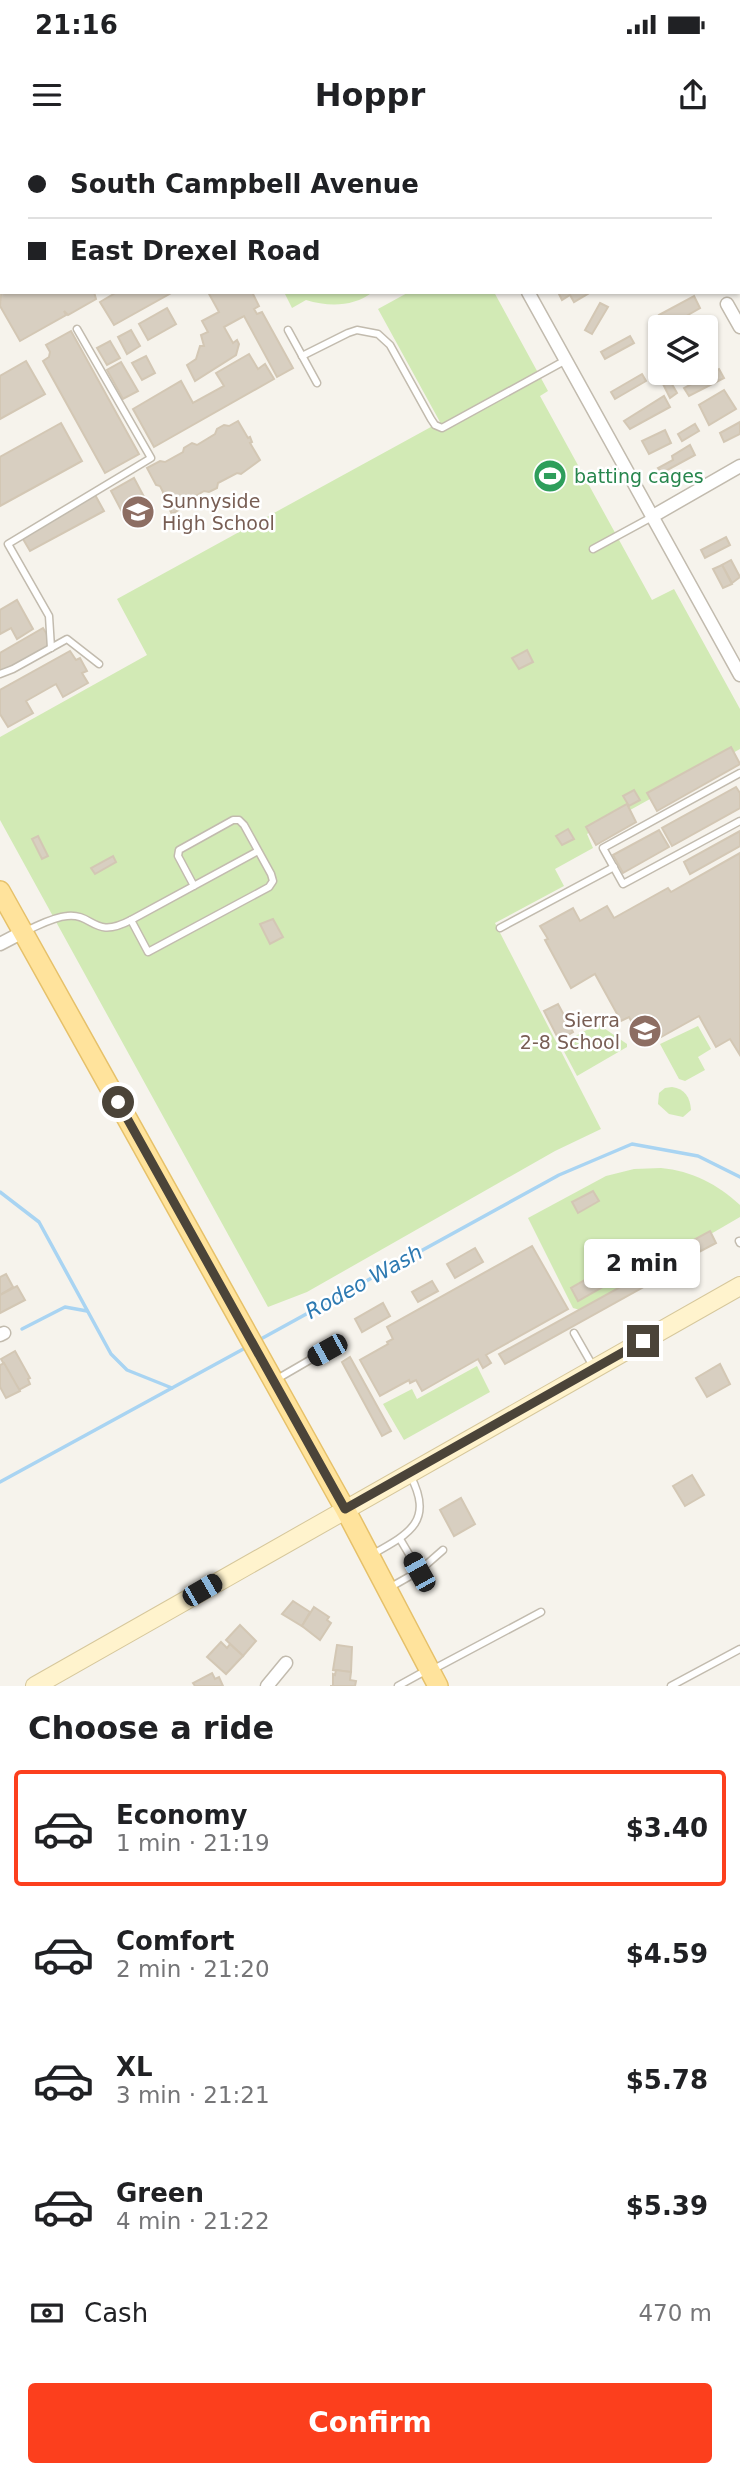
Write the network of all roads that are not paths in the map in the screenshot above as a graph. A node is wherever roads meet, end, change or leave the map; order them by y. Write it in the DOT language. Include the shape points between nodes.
graph roads {
  1 [pos="529,294"];
  2 [pos="727,304"];
  3 [pos="740,327"];
  4 [pos="77,329"];
  5 [pos="288,330"];
  6 [pos="302,356"];
  7 [pos="566,360"];
  8 [pos="317,383"];
  9 [pos="740,466"];
  10 [pos="653,516"];
  11 [pos="593,549"];
  12 [pos="51,648"];
  13 [pos="99,664"];
  14 [pos="0,674"];
  15 [pos="740,675"];
  16 [pos="739,776"];
  17 [pos="740,821"];
  18 [pos="258,851"];
  19 [pos="614,867"];
  20 [pos="194,886"];
  21 [pos="0,891"];
  22 [pos="131,920"];
  23 [pos="500,928"];
  24 [pos="23,932"];
  25 [pos="0,944"];
  26 [pos="740,1286"];
  27 [pos="574,1333"];
  28 [pos="327,1350"];
  29 [pos="595,1368"];
  30 [pos="274,1381"];
  31 [pos="410,1473"];
  32 [pos="345,1509"];
  33 [pos="400,1539"];
  34 [pos="443,1550"];
  35 [pos="370,1556"];
  36 [pos="419,1572"];
  37 [pos="387,1589"];
  38 [pos="541,1612"];
  39 [pos="740,1648"];
  40 [pos="286,1663"];
  41 [pos="433,1675"];
  42 [pos="34,1686"];
  43 [pos="267,1686"];
  44 [pos="398,1686"];
  45 [pos="671,1686"];
  1 -- 7 [label="street"];
  2 -- 3 [label="street"];
  4 -- 12 [label="lane" via="151,458 8,544 49,616"];
  5 -- 6 [label="lane"];
  6 -- 7 [label="lane" via="348,332 378,334 390,345 431,419 442,428"];
  6 -- 8 [label="lane"];
  7 -- 10 [label="street"];
  9 -- 10 [label="street"];
  10 -- 11 [label="lane"];
  10 -- 15 [label="street"];
  12 -- 13 [label="lane" via="67,639"];
  12 -- 14 [label="lane"];
  16 -- 19 [label="lane" via="603,848"];
  17 -- 19 [label="lane" via="623,884"];
  18 -- 20 [label="lane"];
  18 -- 20 [label="lane" via="239,820 179,849 178,856"];
  18 -- 22 [label="lane" via="271,874 269,887 148,952"];
  19 -- 23 [label="lane"];
  20 -- 22 [label="lane"];
  21 -- 24 [label="main road"];
  22 -- 24 [label="lane" via="103,928 68,916"];
  24 -- 25 [label="street"];
  24 -- 30 [label="main road"];
  26 -- 29 [label="street"];
  27 -- 29 [label="lane"];
  28 -- 30 [label="lane"];
  29 -- 31 [label="street"];
  30 -- 32 [label="main road"];
  31 -- 32 [label="street"];
  31 -- 33 [label="lane" via="420,1496 419,1515"];
  32 -- 35 [label="main road"];
  32 -- 42 [label="street"];
  33 -- 35 [label="lane"];
  33 -- 36 [label="lane"];
  34 -- 36 [label="lane"];
  35 -- 37 [label="main road"];
  36 -- 37 [label="lane"];
  37 -- 41 [label="main road"];
  38 -- 41 [label="lane"];
  39 -- 45 [label="lane"];
  40 -- 43 [label="street"];
  41 -- 44 [label="lane"];
}
